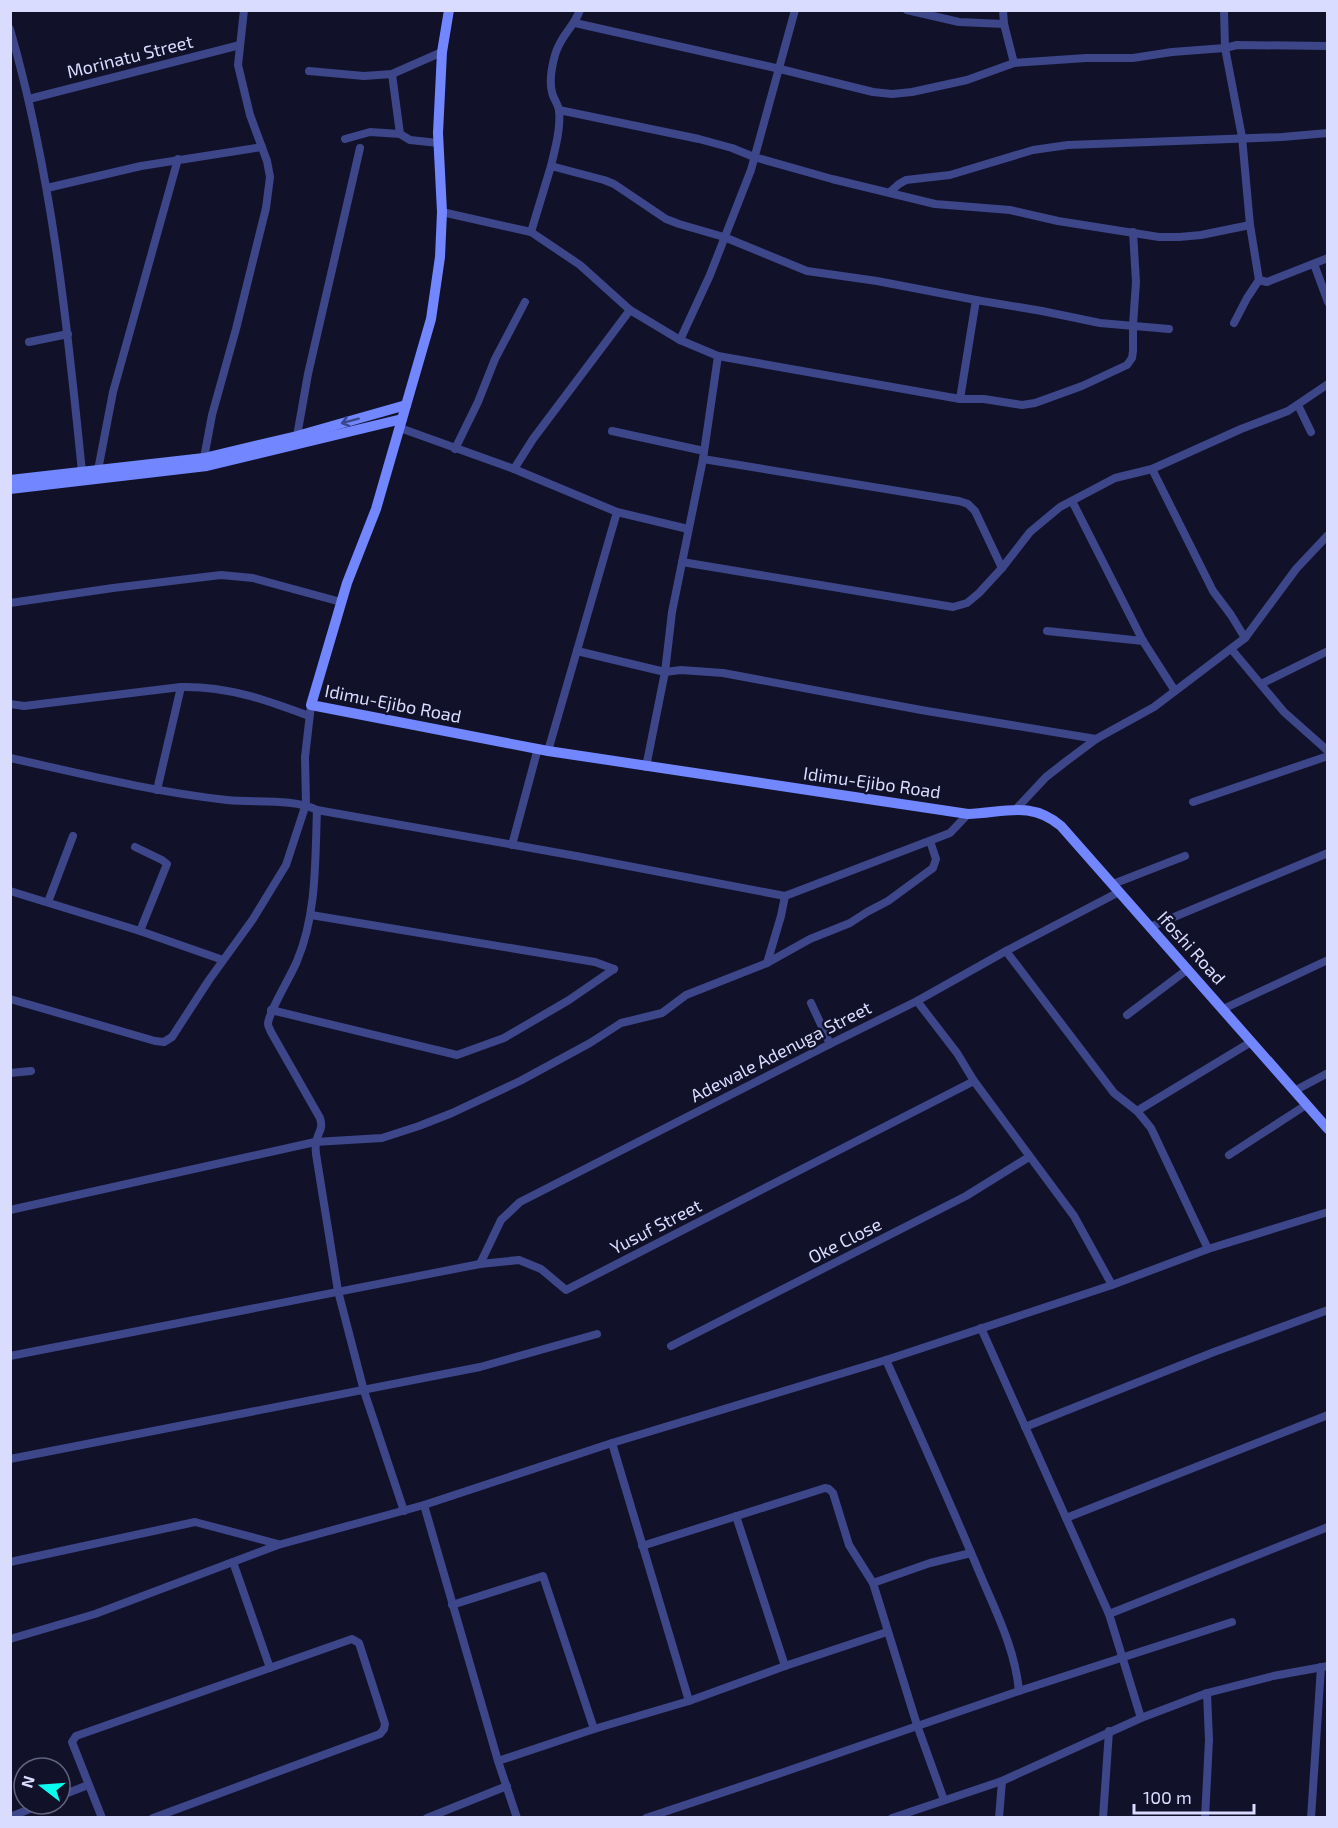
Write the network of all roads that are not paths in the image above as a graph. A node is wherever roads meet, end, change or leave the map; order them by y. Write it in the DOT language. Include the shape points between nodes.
graph roads {
  1 [pos="244,10"];
  2 [pos="449,10"];
  3 [pos="580,10"];
  4 [pos="795,10"];
  5 [pos="907,10"];
  6 [pos="1003,10"];
  7 [pos="1224,10"];
  8 [pos="576,23"];
  9 [pos="1004,24"];
  10 [pos="10,29"];
  11 [pos="240,45"];
  12 [pos="1328,46"];
  13 [pos="1225,48"];
  14 [pos="442,52"];
  15 [pos="1014,63"];
  16 [pos="780,69"];
  17 [pos="309,71"];
  18 [pos="392,74"];
  19 [pos="29,99"];
  20 [pos="559,110"];
  21 [pos="1328,133"];
  22 [pos="400,134"];
  23 [pos="1242,137"];
  24 [pos="345,139"];
  25 [pos="438,143"];
  26 [pos="262,147"];
  27 [pos="360,148"];
  28 [pos="754,157"];
  29 [pos="178,159"];
  30 [pos="551,166"];
  31 [pos="47,188"];
  32 [pos="890,192"];
  33 [pos="442,212"];
  34 [pos="1250,225"];
  35 [pos="531,232"];
  36 [pos="1133,232"];
  37 [pos="724,237"];
  38 [pos="1328,258"];
  39 [pos="1314,264"];
  40 [pos="1259,280"];
  41 [pos="976,300"];
  42 [pos="525,302"];
  43 [pos="1328,302"];
  44 [pos="630,310"];
  45 [pos="1234,323"];
  46 [pos="1133,325"];
  47 [pos="1169,330"];
  48 [pos="68,334"];
  49 [pos="680,340"];
  50 [pos="29,342"];
  51 [pos="718,356"];
  52 [pos="1328,384"];
  53 [pos="960,399"];
  54 [pos="406,405"];
  55 [pos="1298,405"];
  56 [pos="401,424"];
  57 [pos="612,430"];
  58 [pos="1311,432"];
  59 [pos="297,436"];
  60 [pos="455,449"];
  61 [pos="703,455"];
  62 [pos="204,458"];
  63 [pos="224,458"];
  64 [pos="1152,469"];
  65 [pos="98,470"];
  66 [pos="514,470"];
  67 [pos="82,472"];
  68 [pos="124,472"];
  69 [pos="10,480"];
  70 [pos="10,489"];
  71 [pos="1072,501"];
  72 [pos="617,512"];
  73 [pos="688,529"];
  74 [pos="1328,535"];
  75 [pos="682,562"];
  76 [pos="1002,568"];
  77 [pos="341,602"];
  78 [pos="10,603"];
  79 [pos="1047,631"];
  80 [pos="1245,638"];
  81 [pos="1143,641"];
  82 [pos="1232,650"];
  83 [pos="577,651"];
  84 [pos="1328,651"];
  85 [pos="665,672"];
  86 [pos="1261,684"];
  87 [pos="181,687"];
  88 [pos="1175,691"];
  89 [pos="10,704"];
  90 [pos="310,710"];
  91 [pos="1096,739"];
  92 [pos="543,750"];
  93 [pos="1328,751"];
  94 [pos="1328,756"];
  95 [pos="10,758"];
  96 [pos="646,766"];
  97 [pos="157,790"];
  98 [pos="1194,802"];
  99 [pos="306,804"];
  100 [pos="1017,808"];
  101 [pos="317,810"];
  102 [pos="968,814"];
  103 [pos="73,836"];
  104 [pos="930,841"];
  105 [pos="512,845"];
  106 [pos="135,847"];
  107 [pos="1328,853"];
  108 [pos="1185,856"];
  109 [pos="1116,888"];
  110 [pos="10,891"];
  111 [pos="784,896"];
  112 [pos="48,902"];
  113 [pos="311,915"];
  114 [pos="1150,927"];
  115 [pos="140,931"];
  116 [pos="1006,951"];
  117 [pos="223,960"];
  118 [pos="1328,960"];
  119 [pos="767,963"];
  120 [pos="1188,969"];
  121 [pos="10,999"];
  122 [pos="916,1001"];
  123 [pos="811,1003"];
  124 [pos="1222,1009"];
  125 [pos="271,1010"];
  126 [pos="1127,1016"];
  127 [pos="1251,1042"];
  128 [pos="830,1044"];
  129 [pos="31,1071"];
  130 [pos="10,1073"];
  131 [pos="1328,1073"];
  132 [pos="974,1081"];
  133 [pos="1294,1091"];
  134 [pos="1306,1105"];
  135 [pos="1137,1111"];
  136 [pos="1328,1129"];
  137 [pos="315,1142"];
  138 [pos="1229,1155"];
  139 [pos="1029,1157"];
  140 [pos="10,1210"];
  141 [pos="1328,1212"];
  142 [pos="1208,1249"];
  143 [pos="480,1264"];
  144 [pos="1112,1285"];
  145 [pos="338,1291"];
  146 [pos="1328,1310"];
  147 [pos="981,1328"];
  148 [pos="597,1335"];
  149 [pos="671,1346"];
  150 [pos="10,1356"];
  151 [pos="886,1360"];
  152 [pos="364,1391"];
  153 [pos="1328,1415"];
  154 [pos="1025,1427"];
  155 [pos="612,1443"];
  156 [pos="10,1459"];
  157 [pos="424,1505"];
  158 [pos="404,1511"];
  159 [pos="736,1516"];
  160 [pos="1066,1518"];
  161 [pos="1328,1527"];
  162 [pos="278,1545"];
  163 [pos="642,1546"];
  164 [pos="971,1553"];
  165 [pos="10,1562"];
  166 [pos="233,1562"];
  167 [pos="873,1582"];
  168 [pos="452,1605"];
  169 [pos="1109,1614"];
  170 [pos="1232,1622"];
  171 [pos="887,1632"];
  172 [pos="10,1639"];
  173 [pos="1122,1656"];
  174 [pos="785,1666"];
  175 [pos="1324,1667"];
  176 [pos="270,1668"];
  177 [pos="1019,1690"];
  178 [pos="1207,1693"];
  179 [pos="689,1701"];
  180 [pos="1141,1718"];
  181 [pos="917,1725"];
  182 [pos="594,1729"];
  183 [pos="1109,1731"];
  184 [pos="498,1761"];
  185 [pos="1002,1780"];
  186 [pos="88,1785"];
  187 [pos="507,1786"];
  188 [pos="72,1792"];
  189 [pos="944,1800"];
  190 [pos="102,1818"];
  191 [pos="153,1818"];
  192 [pos="428,1818"];
  193 [pos="517,1818"];
  194 [pos="646,1818"];
  195 [pos="892,1818"];
  196 [pos="999,1818"];
  197 [pos="1103,1818"];
  198 [pos="1205,1818"];
  199 [pos="1311,1818"];
  1 -- 11 [label="street"];
  2 -- 14 [label="main road, Idimu-Ejibo Road"];
  3 -- 8 [label="street"];
  4 -- 16 [label="street"];
  5 -- 9 [label="street" via="958,22"];
  6 -- 9 [label="street"];
  7 -- 13 [label="street"];
  8 -- 16 [label="street"];
  8 -- 20 [label="street" via="563,35 554,57 551,83"];
  9 -- 15 [label="street"];
  10 -- 19 [label="street"];
  11 -- 19 [label="street, Morinatu Street"];
  11 -- 26 [label="street" via="238,65"];
  12 -- 13 [label="street"];
  13 -- 15 [label="street" via="1133,58"];
  13 -- 23 [label="street"];
  14 -- 18 [label="street"];
  14 -- 25 [label="main road, Idimu-Ejibo Road"];
  15 -- 16 [label="street" via="967,80 892,94"];
  16 -- 28 [label="street"];
  17 -- 18 [label="street"];
  18 -- 22 [label="street"];
  19 -- 31 [label="street"];
  20 -- 28 [label="street" via="699,139"];
  20 -- 30 [label="street"];
  21 -- 23 [label="street"];
  22 -- 24 [label="street" via="370,132"];
  22 -- 25 [label="street" via="410,140"];
  23 -- 32 [label="street" via="1049,147 950,175 906,180"];
  23 -- 34 [label="street"];
  25 -- 33 [label="main road, Idimu-Ejibo Road"];
  26 -- 29 [label="street"];
  26 -- 62 [label="street" via="270,177 266,208"];
  27 -- 59 [label="street"];
  28 -- 32 [label="street"];
  28 -- 37 [label="street"];
  29 -- 31 [label="street"];
  29 -- 65 [label="street" via="113,392"];
  30 -- 35 [label="street"];
  30 -- 37 [label="street" via="614,184 666,219"];
  31 -- 48 [label="street"];
  32 -- 36 [label="street" via="935,204 1010,210"];
  33 -- 35 [label="street"];
  33 -- 54 [label="main road, Idimu-Ejibo Road" via="431,320"];
  34 -- 36 [label="street" via="1201,236 1159,237"];
  34 -- 40 [label="street"];
  35 -- 44 [label="street" via="580,265"];
  36 -- 46 [label="street"];
  37 -- 41 [label="street" via="807,271"];
  37 -- 49 [label="street"];
  38 -- 39 [label="street"];
  39 -- 40 [label="street" via="1267,282"];
  39 -- 43 [label="street"];
  40 -- 45 [label="street"];
  41 -- 46 [label="street" via="1100,323"];
  41 -- 53 [label="street"];
  42 -- 60 [label="street"];
  44 -- 49 [label="street"];
  44 -- 66 [label="street"];
  46 -- 47 [label="street"];
  46 -- 53 [label="street" via="1132,358 1127,365 1082,386 1022,405"];
  48 -- 50 [label="street"];
  48 -- 67 [label="street"];
  49 -- 51 [label="street"];
  51 -- 53 [label="street"];
  51 -- 61 [label="street"];
  52 -- 55 [label="street"];
  54 -- 56 [label="main road, Idimu-Ejibo Road"];
  54 -- 59 [label="main road, one-way"];
  55 -- 58 [label="street"];
  55 -- 64 [label="street"];
  56 -- 60 [label="street"];
  56 -- 63 [label="main road"];
  56 -- 77 [label="main road, Idimu-Ejibo Road" via="376,509"];
  57 -- 61 [label="street"];
  59 -- 63 [label="main road"];
  60 -- 66 [label="street"];
  61 -- 73 [label="street"];
  61 -- 76 [label="street" via="968,504"];
  62 -- 63 [label="main road"];
  62 -- 68 [label="main road"];
  63 -- 68 [label="main road" via="207,466"];
  64 -- 71 [label="street" via="1115,478"];
  64 -- 80 [label="street" via="1213,591"];
  65 -- 67 [label="main road"];
  65 -- 68 [label="main road"];
  66 -- 72 [label="street"];
  67 -- 69 [label="main road"];
  68 -- 70 [label="main road"];
  71 -- 76 [label="street" via="1030,532"];
  71 -- 81 [label="street"];
  72 -- 73 [label="street"];
  72 -- 83 [label="street"];
  73 -- 75 [label="street"];
  74 -- 80 [label="street" via="1296,569"];
  75 -- 76 [label="street" via="953,606 967,603"];
  75 -- 85 [label="street"];
  77 -- 78 [label="street" via="253,578 221,575"];
  77 -- 90 [label="main road, Idimu-Ejibo Road"];
  79 -- 81 [label="street"];
  80 -- 82 [label="street"];
  81 -- 88 [label="street"];
  82 -- 86 [label="street"];
  82 -- 88 [label="street"];
  83 -- 85 [label="street"];
  83 -- 92 [label="street"];
  84 -- 86 [label="street"];
  85 -- 91 [label="street" via="723,673"];
  85 -- 96 [label="street"];
  86 -- 93 [label="street" via="1284,712"];
  87 -- 89 [label="street" via="24,706"];
  87 -- 90 [label="street" via="241,692"];
  87 -- 97 [label="street"];
  88 -- 91 [label="street"];
  90 -- 92 [label="main road, Idimu-Ejibo Road"];
  90 -- 99 [label="street"];
  91 -- 100 [label="street" via="1046,777"];
  92 -- 96 [label="main road, Idimu-Ejibo Road"];
  92 -- 105 [label="street"];
  94 -- 98 [label="street"];
  95 -- 97 [label="street"];
  96 -- 102 [label="main road, Idimu-Ejibo Road"];
  97 -- 99 [label="street" via="228,800"];
  99 -- 101 [label="street"];
  99 -- 117 [label="street" via="286,865"];
  100 -- 102 [label="main road, Idimu-Ejibo Road"];
  100 -- 109 [label="main road, Ifoshi Road" via="1040,813 1061,826"];
  101 -- 105 [label="street"];
  101 -- 113 [label="street"];
  102 -- 104 [label="street" via="950,833"];
  103 -- 112 [label="street"];
  104 -- 111 [label="street"];
  104 -- 119 [label="street" via="936,859 933,868 850,923"];
  105 -- 111 [label="street"];
  106 -- 115 [label="street" via="166,864"];
  107 -- 114 [label="street"];
  108 -- 109 [label="street, Adewale Adenuga Street"];
  109 -- 114 [label="main road, Ifoshi Road"];
  109 -- 116 [label="street, Adewale Adenuga Street"];
  110 -- 112 [label="street"];
  111 -- 119 [label="street"];
  112 -- 115 [label="street"];
  113 -- 125 [label="street" via="303,948"];
  113 -- 125 [label="street" via="595,962 614,969 504,1038 457,1055"];
  114 -- 120 [label="main road, Ifoshi Road"];
  115 -- 117 [label="street"];
  116 -- 122 [label="street, Adewale Adenuga Street"];
  116 -- 135 [label="street" via="1114,1093"];
  117 -- 121 [label="street" via="172,1037 164,1042"];
  118 -- 124 [label="street"];
  119 -- 137 [label="street" via="686,995 662,1012 621,1023 520,1081 452,1113 382,1138"];
  120 -- 124 [label="main road, Ifoshi Road"];
  120 -- 126 [label="street"];
  122 -- 128 [label="street, Adewale Adenuga Street"];
  122 -- 132 [label="street"];
  123 -- 128 [label="street"];
  124 -- 127 [label="main road, Ifoshi Road"];
  125 -- 137 [label="street" via="269,1028 322,1124"];
  127 -- 133 [label="main road, Ifoshi Road"];
  127 -- 135 [label="street"];
  128 -- 143 [label="street, Adewale Adenuga Street" via="520,1202 501,1220"];
  129 -- 130 [label="street"];
  131 -- 133 [label="street"];
  132 -- 139 [label="street"];
  132 -- 143 [label="street, Yusuf Street" via="566,1290 541,1269 519,1260"];
  133 -- 134 [label="main road, Ifoshi Road"];
  134 -- 136 [label="main road, Ifoshi Road"];
  134 -- 138 [label="street"];
  135 -- 142 [label="street" via="1151,1128"];
  137 -- 140 [label="street"];
  137 -- 145 [label="street"];
  139 -- 144 [label="street" via="1074,1216"];
  139 -- 149 [label="street, Oke Close" via="966,1196"];
  141 -- 142 [label="street"];
  142 -- 144 [label="street"];
  143 -- 145 [label="street, Yusuf Street"];
  144 -- 147 [label="street"];
  145 -- 150 [label="street, Yusuf Street"];
  145 -- 152 [label="street"];
  146 -- 154 [label="street"];
  147 -- 151 [label="street"];
  147 -- 154 [label="street"];
  148 -- 152 [label="street" via="480,1367"];
  151 -- 155 [label="street"];
  151 -- 164 [label="street"];
  152 -- 156 [label="street"];
  152 -- 158 [label="street"];
  153 -- 160 [label="street"];
  154 -- 160 [label="street"];
  155 -- 157 [label="street"];
  155 -- 163 [label="street"];
  157 -- 158 [label="street"];
  157 -- 168 [label="street"];
  158 -- 162 [label="street"];
  159 -- 163 [label="street"];
  159 -- 167 [label="street" via="829,1489 849,1545"];
  159 -- 174 [label="street"];
  160 -- 169 [label="street"];
  161 -- 169 [label="street"];
  162 -- 165 [label="street" via="195,1522"];
  162 -- 166 [label="street"];
  163 -- 179 [label="street"];
  164 -- 167 [label="street"];
  164 -- 177 [label="street" via="1009,1645"];
  166 -- 172 [label="street" via="95,1614"];
  166 -- 176 [label="street"];
  167 -- 171 [label="street"];
  168 -- 182 [label="street" via="543,1576"];
  168 -- 184 [label="street"];
  169 -- 173 [label="street"];
  170 -- 173 [label="street"];
  171 -- 174 [label="street"];
  171 -- 181 [label="street"];
  173 -- 177 [label="street"];
  173 -- 180 [label="street"];
  174 -- 179 [label="street"];
  175 -- 178 [label="street"];
  175 -- 199 [label="street"];
  176 -- 186 [label="street" via="76,1736 72,1742"];
  176 -- 191 [label="street" via="355,1639 385,1724 382,1732"];
  177 -- 181 [label="street"];
  178 -- 180 [label="street"];
  178 -- 198 [label="street"];
  179 -- 182 [label="street"];
  180 -- 183 [label="street"];
  181 -- 189 [label="street"];
  181 -- 194 [label="street"];
  182 -- 184 [label="street"];
  183 -- 185 [label="street"];
  183 -- 197 [label="street"];
  184 -- 187 [label="street"];
  185 -- 189 [label="street"];
  185 -- 196 [label="street"];
  186 -- 188 [label="street"];
  186 -- 190 [label="street"];
  187 -- 192 [label="street"];
  187 -- 193 [label="street"];
  189 -- 195 [label="street"];
}
